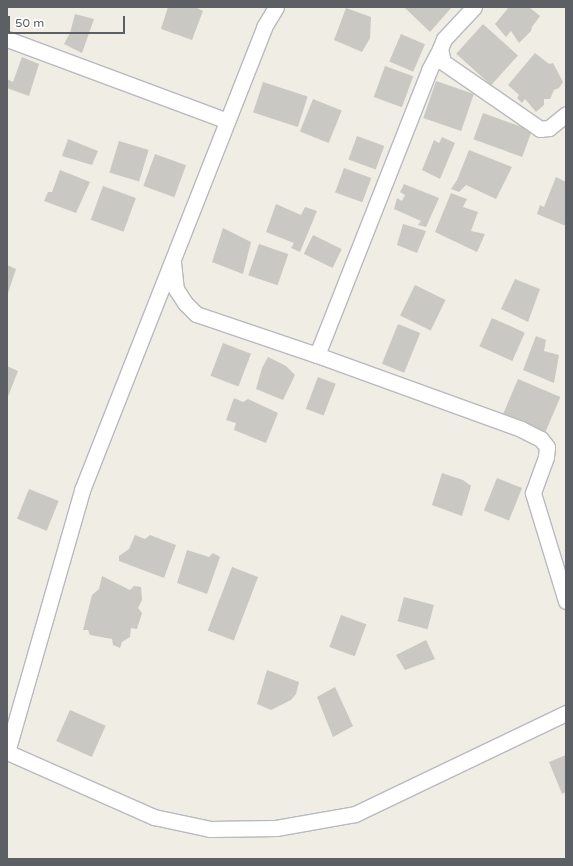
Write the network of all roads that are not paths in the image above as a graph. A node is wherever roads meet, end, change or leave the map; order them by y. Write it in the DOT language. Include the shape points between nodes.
graph roads {
  1 [pos="276,7"];
  2 [pos="474,7"];
  3 [pos="7,39"];
  4 [pos="440,49"];
  5 [pos="566,114"];
  6 [pos="227,121"];
  7 [pos="173,259"];
  8 [pos="317,355"];
  9 [pos="566,601"];
  10 [pos="566,713"];
  11 [pos="7,752"];
  1 -- 6 [label="street" via="264,27"];
  2 -- 4 [label="street" via="444,39"];
  3 -- 6 [label="street"];
  4 -- 5 [label="street" via="442,62 540,128 549,128"];
  4 -- 8 [label="street" via="428,70"];
  6 -- 7 [label="street"];
  7 -- 8 [label="street" via="176,289 196,314"];
  7 -- 11 [label="street" via="82,490"];
  8 -- 9 [label="street" via="541,439 546,447 546,457 533,493"];
  10 -- 11 [label="street" via="355,814 276,828 210,829 154,817"];
}
